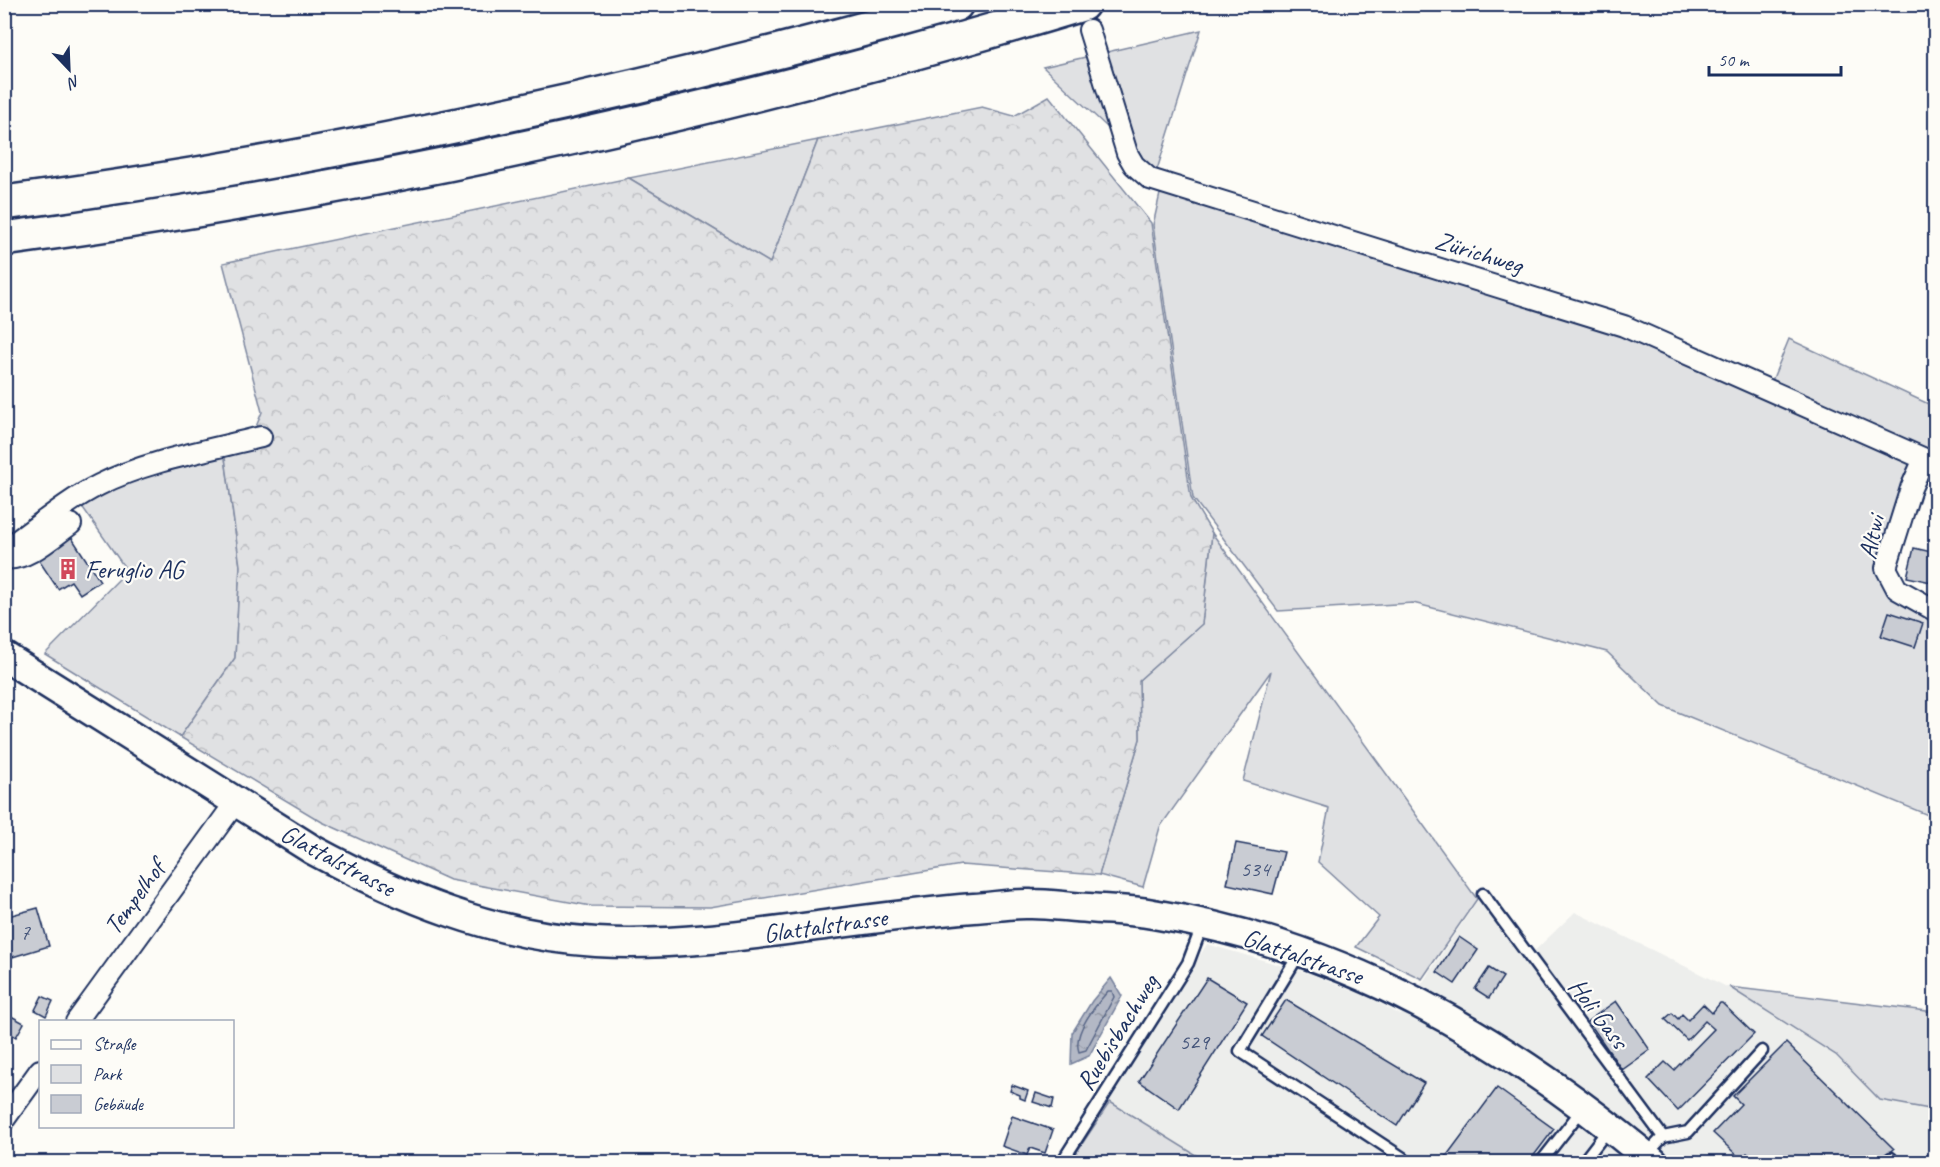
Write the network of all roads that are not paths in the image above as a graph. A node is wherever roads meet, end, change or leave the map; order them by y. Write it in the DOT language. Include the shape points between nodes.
graph roads {
  1 [pos="956,4"];
  2 [pos="1085,17"];
  3 [pos="4,203"];
  4 [pos="4,238"];
  5 [pos="261,437"];
  6 [pos="1930,461"];
  7 [pos="71,524"];
  8 [pos="4,550"];
  9 [pos="4,558"];
  10 [pos="1933,610"];
  11 [pos="4,656"];
  12 [pos="235,803"];
  13 [pos="1483,894"];
  14 [pos="1202,923"];
  15 [pos="1299,950"];
  16 [pos="77,1020"];
  17 [pos="1762,1051"];
  18 [pos="39,1071"];
  19 [pos="1584,1107"];
  20 [pos="4,1120"];
  21 [pos="1610,1127"];
  22 [pos="1654,1152"];
  23 [pos="1403,1158"];
  24 [pos="1062,1162"];
  25 [pos="1540,1162"];
  26 [pos="1583,1162"];
  1 -- 3 [label="highway" via="698,72 501,117 220,170"];
  2 -- 4 [label="highway" via="976,36 779,88 519,149 225,205"];
  2 -- 6 [label="street, Zürichweg" via="1126,153 1150,179 1624,326"];
  5 -- 8 [label="street" via="117,476 79,496"];
  6 -- 10 [label="street, Altwi" via="1911,488 1886,568 1897,589"];
  7 -- 9 [label="street" via="23,557"];
  11 -- 12 [label="street, Glattalstrasse"];
  12 -- 14 [label="street, Glattalstrasse" via="351,871 434,907 510,930 560,938 596,942 707,940 909,913 1030,904 1148,913"];
  12 -- 16 [label="street, Tempelhof"];
  13 -- 22 [label="lane, Holi Gass"];
  14 -- 15 [label="street, Glattalstrasse"];
  14 -- 24 [label="lane, Ruebisbachweg" via="1188,963"];
  15 -- 19 [label="street, Glattalstrasse" via="1375,981 1449,1018"];
  15 -- 23 [label="lane" via="1240,1051"];
  17 -- 22 [label="lane" via="1688,1132"];
  18 -- 20 [label="street"];
  19 -- 21 [label="street, Glattalstrasse"];
  19 -- 25 [label="lane"];
  21 -- 22 [label="street, Glattalstrasse"];
  21 -- 26 [label="lane"];
}
